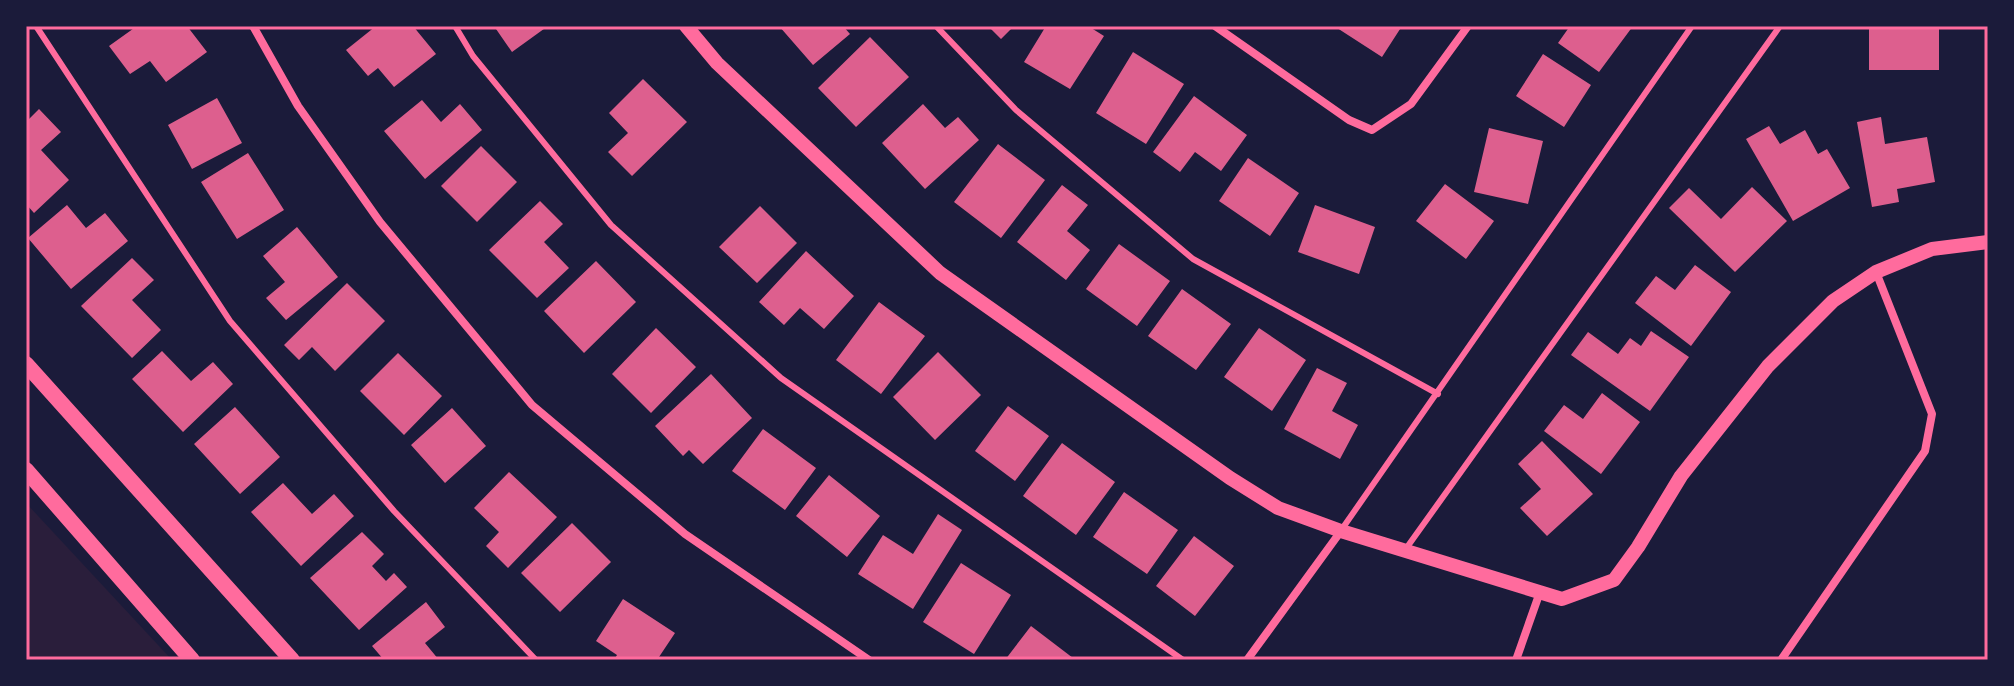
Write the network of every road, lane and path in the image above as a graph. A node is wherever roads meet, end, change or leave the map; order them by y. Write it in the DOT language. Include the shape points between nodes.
graph roads {
  1 [pos="36,26"];
  2 [pos="253,26"];
  3 [pos="455,26"];
  4 [pos="686,26"];
  5 [pos="936,26"];
  6 [pos="1215,26"];
  7 [pos="1468,26"];
  8 [pos="1692,26"];
  9 [pos="1780,26"];
  10 [pos="1988,242"];
  11 [pos="1876,272"];
  12 [pos="26,364"];
  13 [pos="1438,394"];
  14 [pos="26,470"];
  15 [pos="1341,531"];
  16 [pos="1405,551"];
  17 [pos="1540,592"];
  18 [pos="192,660"];
  19 [pos="292,660"];
  20 [pos="536,660"];
  21 [pos="869,660"];
  22 [pos="1183,660"];
  23 [pos="1247,660"];
  24 [pos="1516,660"];
  25 [pos="1781,660"];
  1 -- 20 [label="lane" via="230,321 394,511"];
  2 -- 21 [label="street" via="298,106 380,222 532,405 685,534"];
  3 -- 22 [label="lane" via="473,56 611,225 781,378"];
  4 -- 15 [label="street" via="717,63 940,273 1242,486 1278,508"];
  5 -- 13 [label="lane" via="1016,110 1193,259"];
  6 -- 7 [label="street" via="1349,120 1372,130 1411,104"];
  8 -- 13 [label="lane"];
  9 -- 16 [label="lane"];
  10 -- 11 [label="street" via="1932,249"];
  11 -- 17 [label="street" via="1833,301 1768,366 1681,476 1614,580 1562,599"];
  11 -- 25 [label="street" via="1932,414 1925,451"];
  12 -- 19 [label="main road"];
  13 -- 15 [label="lane"];
  14 -- 18 [label="main road"];
  15 -- 16 [label="street"];
  15 -- 23 [label="street"];
  16 -- 17 [label="street"];
  17 -- 24 [label="street"];
}
